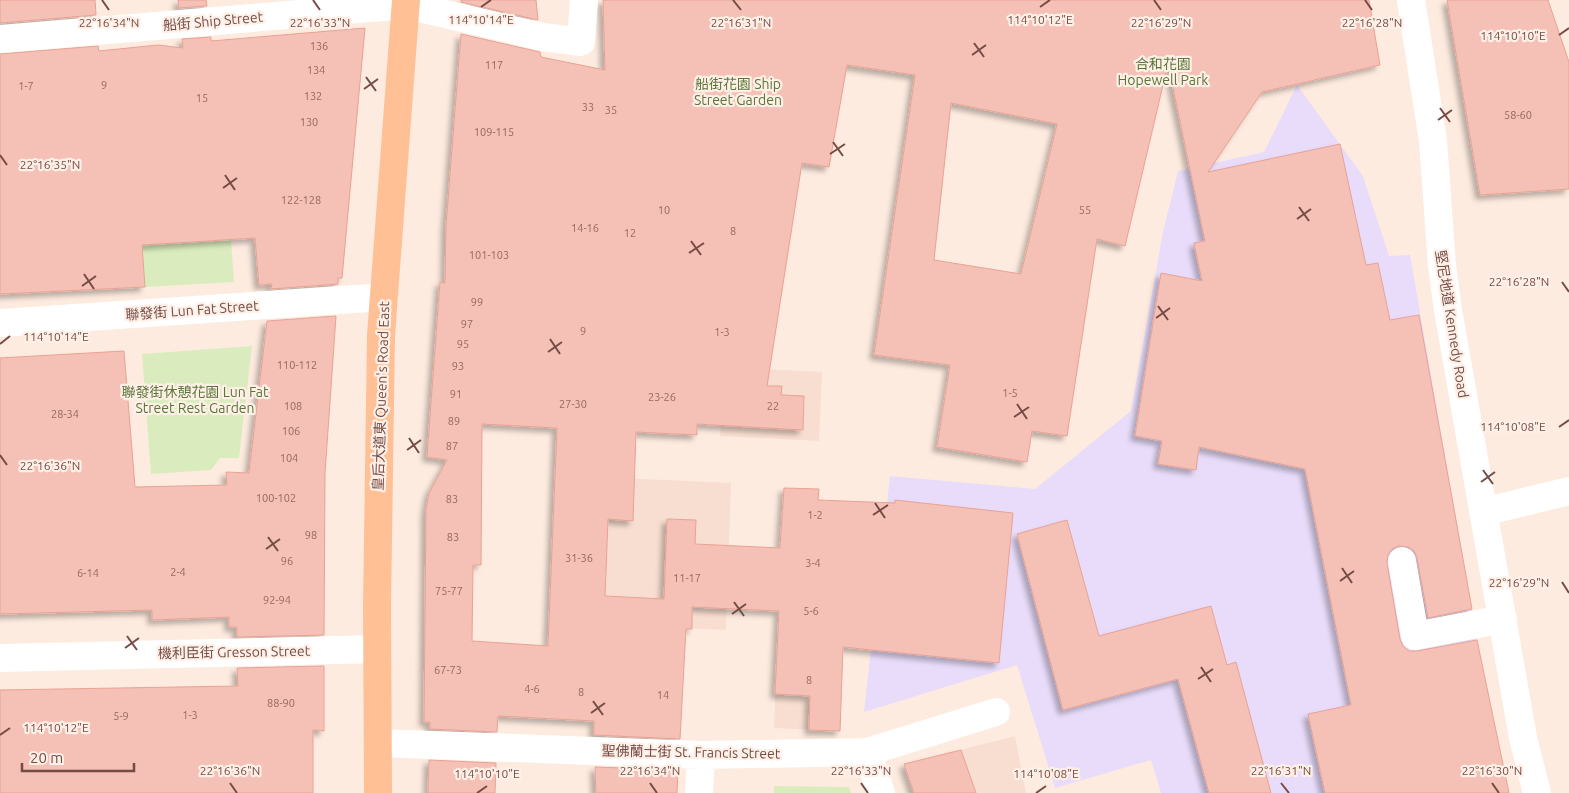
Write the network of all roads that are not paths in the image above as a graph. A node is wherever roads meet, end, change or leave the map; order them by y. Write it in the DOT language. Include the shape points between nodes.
graph roads {
  1 [pos="584,0"];
  2 [pos="1411,0"];
  3 [pos="406,3"];
  4 [pos="0,39"];
  5 [pos="384,297"];
  6 [pos="0,323"];
  7 [pos="1569,491"];
  8 [pos="1483,512"];
  9 [pos="1402,561"];
  10 [pos="1503,619"];
  11 [pos="377,649"];
  12 [pos="0,658"];
  13 [pos="996,712"];
  14 [pos="379,743"];
  15 [pos="867,752"];
  16 [pos="701,755"];
  17 [pos="378,793"];
  18 [pos="699,793"];
  19 [pos="881,793"];
  20 [pos="1537,793"];
  1 -- 3 [label="street, 船街 Ship Street" via="581,42 543,37"];
  2 -- 8 [label="street, 堅尼地道 Kennedy Road" via="1432,141 1448,310"];
  3 -- 4 [label="street, 船街 Ship Street"];
  3 -- 5 [label="main road, 皇后大道東 Queen's Road East"];
  5 -- 6 [label="street, 聯發街 Lun Fat Street"];
  5 -- 11 [label="main road, 皇后大道東 Queen's Road East" via="379,382"];
  7 -- 8 [label="street"];
  8 -- 10 [label="street, 堅尼地道 Kennedy Road"];
  9 -- 10 [label="street" via="1415,636"];
  10 -- 20 [label="street, 堅尼地道 Kennedy Road" via="1523,738"];
  11 -- 12 [label="street, 機利臣街 Gresson Street"];
  11 -- 14 [label="main road, 皇后大道東 Queen's Road East"];
  13 -- 15 [label="street, 聖佛蘭士街 St. Francis Street"];
  14 -- 16 [label="street, 聖佛蘭士街 St. Francis Street"];
  14 -- 17 [label="main road, 皇后大道東 Queen's Road East"];
  15 -- 16 [label="street, 聖佛蘭士街 St. Francis Street"];
  15 -- 19 [label="street"];
  16 -- 18 [label="street"];
}
